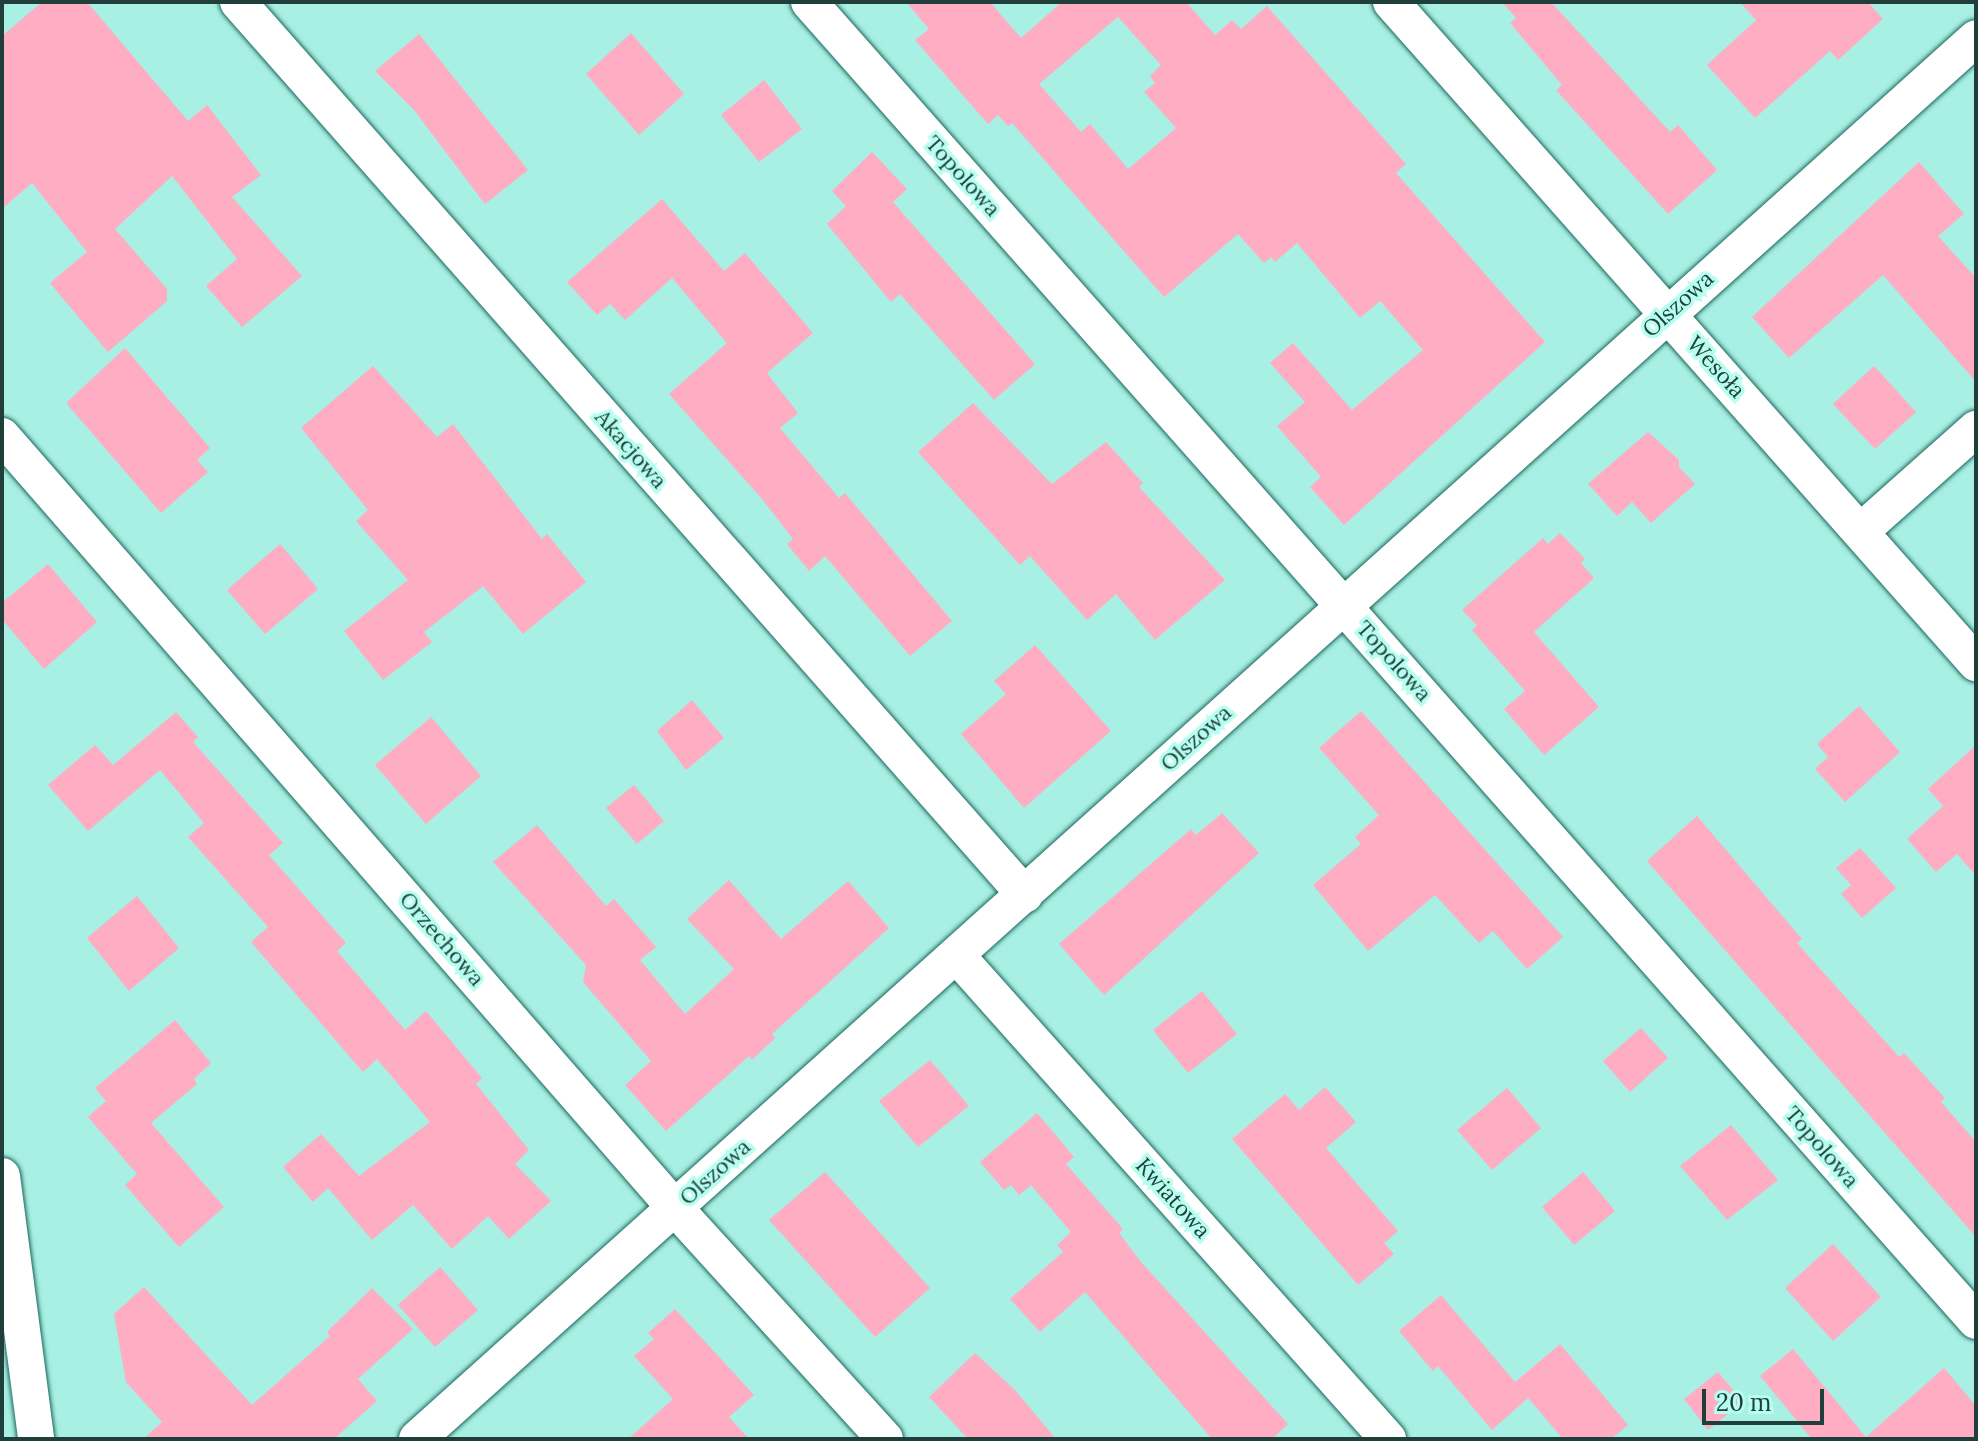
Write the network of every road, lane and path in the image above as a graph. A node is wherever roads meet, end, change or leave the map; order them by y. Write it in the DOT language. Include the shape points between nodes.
graph roads {
  1 [pos="238,2"];
  2 [pos="809,2"];
  3 [pos="1391,2"];
  4 [pos="1976,38"];
  5 [pos="1668,313"];
  6 [pos="1976,429"];
  7 [pos="2,436"];
  8 [pos="1861,531"];
  9 [pos="1344,605"];
  10 [pos="1976,663"];
  11 [pos="1025,895"];
  12 [pos="958,957"];
  13 [pos="2,1176"];
  14 [pos="675,1208"];
  15 [pos="1976,1321"];
  16 [pos="36,1439"];
  17 [pos="417,1439"];
  18 [pos="885,1439"];
  19 [pos="1388,1439"];
  1 -- 11 [label="street, Akacjowa"];
  2 -- 9 [label="street, Topolowa"];
  3 -- 5 [label="street, Wesoła"];
  4 -- 5 [label="street, Olszowa"];
  5 -- 8 [label="street, Wesoła"];
  5 -- 9 [label="street, Olszowa"];
  6 -- 8 [label="street"];
  7 -- 14 [label="street, Orzechowa"];
  8 -- 10 [label="street, Wesoła"];
  9 -- 11 [label="street, Olszowa"];
  9 -- 15 [label="street, Topolowa"];
  11 -- 12 [label="street, Olszowa"];
  12 -- 14 [label="street, Olszowa"];
  12 -- 19 [label="street, Kwiatowa"];
  13 -- 16 [label="street"];
  14 -- 17 [label="street, Olszowa"];
  14 -- 18 [label="street, Orzechowa"];
}
